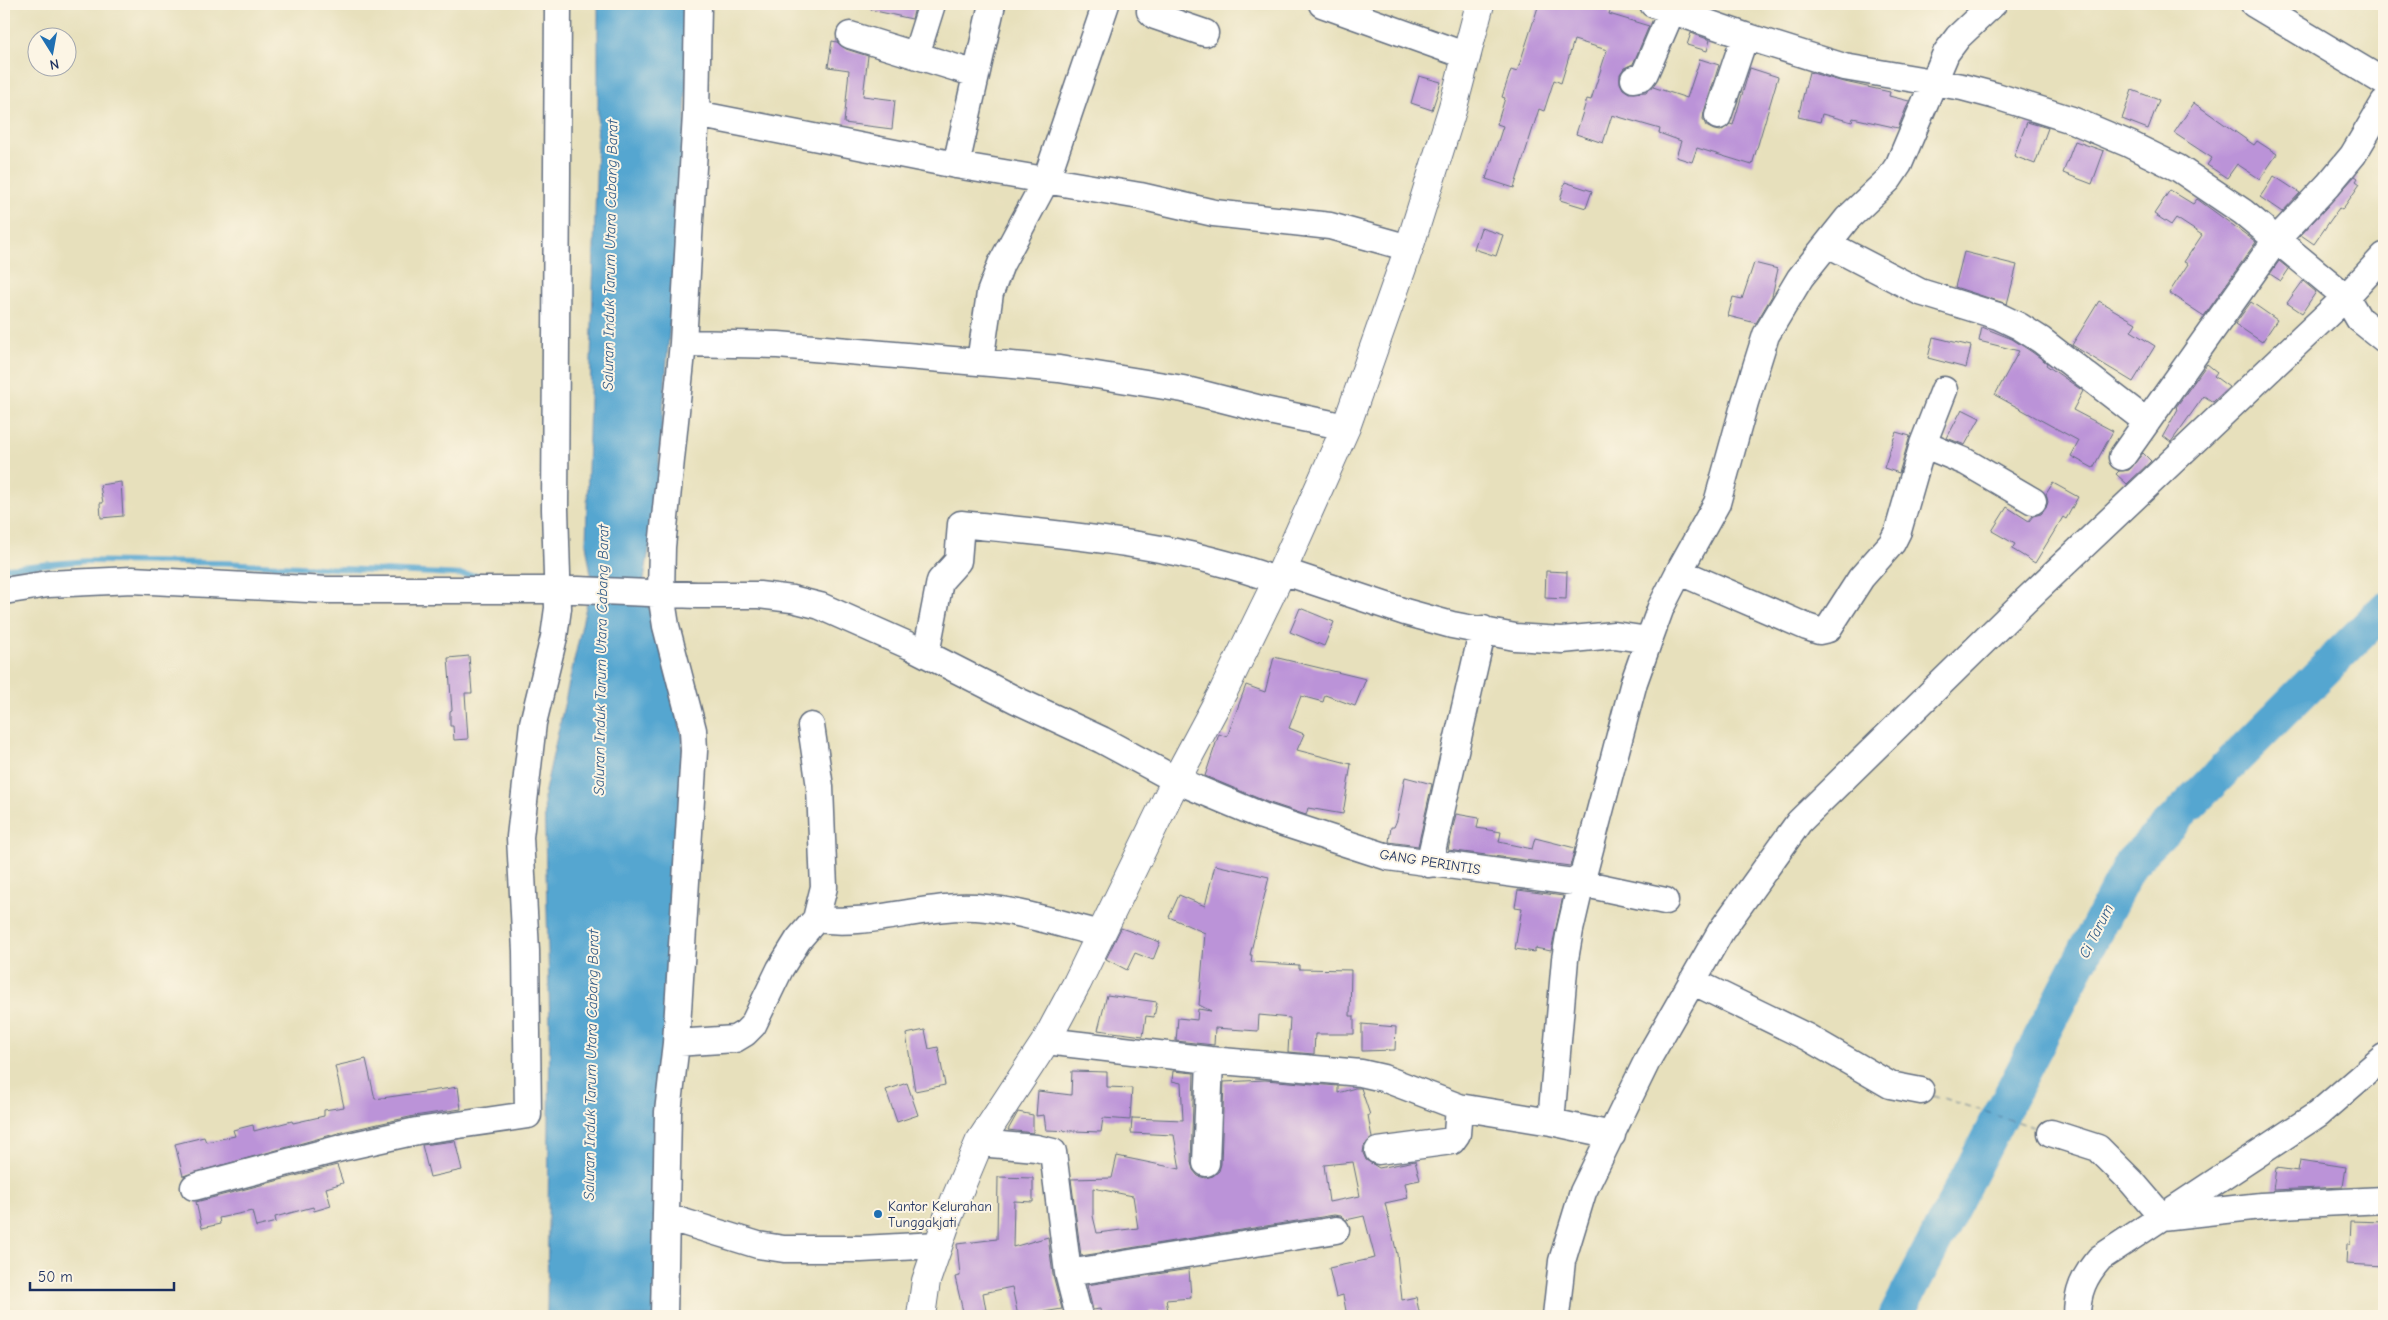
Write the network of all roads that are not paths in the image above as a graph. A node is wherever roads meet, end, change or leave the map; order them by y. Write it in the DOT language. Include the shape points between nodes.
graph roads {
  1 [pos="558,4"];
  2 [pos="698,4"];
  3 [pos="932,4"];
  4 [pos="992,4"];
  5 [pos="1106,4"];
  6 [pos="1151,4"];
  7 [pos="1322,4"];
  8 [pos="1480,4"];
  9 [pos="1993,4"];
  10 [pos="2254,4"];
  11 [pos="1662,7"];
  12 [pos="1205,33"];
  13 [pos="850,35"];
  14 [pos="1745,36"];
  15 [pos="916,55"];
  16 [pos="1467,56"];
  17 [pos="976,74"];
  18 [pos="1634,79"];
  19 [pos="1932,83"];
  20 [pos="2383,85"];
  21 [pos="696,114"];
  22 [pos="1718,116"];
  23 [pos="956,165"];
  24 [pos="1046,180"];
  25 [pos="2276,240"];
  26 [pos="1828,244"];
  27 [pos="1409,248"];
  28 [pos="2384,256"];
  29 [pos="2346,297"];
  30 [pos="2384,339"];
  31 [pos="683,343"];
  32 [pos="980,362"];
  33 [pos="1944,390"];
  34 [pos="2147,422"];
  35 [pos="1346,427"];
  36 [pos="1923,444"];
  37 [pos="2122,457"];
  38 [pos="2033,501"];
  39 [pos="1680,572"];
  40 [pos="1280,576"];
  41 [pos="568,590"];
  42 [pos="4,591"];
  43 [pos="651,593"];
  44 [pos="1483,629"];
  45 [pos="1649,640"];
  46 [pos="926,654"];
  47 [pos="811,726"];
  48 [pos="1176,780"];
  49 [pos="1430,864"];
  50 [pos="1581,883"];
  51 [pos="1665,901"];
  52 [pos="816,919"];
  53 [pos="1101,934"];
  54 [pos="1692,981"];
  55 [pos="1046,1041"];
  56 [pos="676,1043"];
  57 [pos="2384,1057"];
  58 [pos="1210,1060"];
  59 [pos="1921,1091"];
  60 [pos="1459,1107"];
  61 [pos="1551,1122"];
  62 [pos="2051,1133"];
  63 [pos="1612,1134"];
  64 [pos="979,1143"];
  65 [pos="1378,1151"];
  66 [pos="1206,1163"];
  67 [pos="194,1187"];
  68 [pos="2384,1200"];
  69 [pos="2162,1217"];
  70 [pos="667,1218"];
  71 [pos="1336,1230"];
  72 [pos="938,1245"];
  73 [pos="1068,1273"];
  74 [pos="664,1316"];
  75 [pos="921,1316"];
  76 [pos="1079,1316"];
  77 [pos="1556,1316"];
  78 [pos="2077,1316"];
  1 -- 41 [label="street" via="555,499"];
  2 -- 21 [label="street"];
  3 -- 15 [label="street"];
  4 -- 17 [label="street"];
  5 -- 24 [label="street"];
  6 -- 12 [label="street" via="1150,11 1155,16"];
  7 -- 16 [label="street"];
  8 -- 16 [label="main road"];
  9 -- 19 [label="street" via="1958,37 1946,53"];
  10 -- 20 [label="street"];
  11 -- 14 [label="street"];
  11 -- 18 [label="street" via="1645,73"];
  13 -- 15 [label="street"];
  14 -- 19 [label="street" via="1844,67"];
  14 -- 22 [label="street"];
  15 -- 17 [label="street"];
  16 -- 27 [label="main road"];
  17 -- 23 [label="street"];
  19 -- 25 [label="street" via="1996,96 2072,120 2129,144 2178,168 2243,212"];
  19 -- 26 [label="street" via="1899,164 1889,179 1846,219"];
  20 -- 25 [label="street" via="2353,155"];
  21 -- 23 [label="street"];
  21 -- 31 [label="street"];
  23 -- 24 [label="street"];
  24 -- 27 [label="street" via="1214,212 1330,226"];
  24 -- 32 [label="street" via="1001,264 990,293"];
  25 -- 29 [label="street"];
  25 -- 34 [label="street"];
  26 -- 34 [label="street" via="1920,292 1998,316 2019,326"];
  26 -- 39 [label="street" via="1800,278 1766,336 1744,402 1717,503"];
  27 -- 35 [label="main road"];
  28 -- 29 [label="street"];
  29 -- 30 [label="street" via="2359,319"];
  29 -- 54 [label="street" via="2025,601 1799,822 1721,931"];
  31 -- 32 [label="street" via="778,345"];
  31 -- 43 [label="street" via="662,547"];
  32 -- 35 [label="street" via="1059,369 1184,389"];
  33 -- 36 [label="street"];
  34 -- 37 [label="street"];
  35 -- 40 [label="main road"];
  36 -- 38 [label="street" via="1966,462"];
  36 -- 39 [label="street" via="1892,543 1861,578 1828,629 1819,631 1807,627"];
  39 -- 45 [label="street" via="1661,607"];
  40 -- 44 [label="street" via="1452,625"];
  40 -- 46 [label="street" via="1083,536 961,524 958,562 940,581"];
  40 -- 48 [label="main road"];
  41 -- 42 [label="street, GANG PERINTIS" via="327,590 132,580 48,584"];
  41 -- 43 [label="street, GANG PERINTIS"];
  41 -- 67 [label="street" via="533,723 520,837 526,951 528,1114 417,1131"];
  43 -- 46 [label="street, GANG PERINTIS" via="759,595 792,599 820,606"];
  43 -- 56 [label="street" via="666,626 693,730"];
  44 -- 45 [label="street" via="1514,638 1536,640 1614,635"];
  44 -- 49 [label="street"];
  45 -- 50 [label="street" via="1634,682"];
  46 -- 48 [label="street, GANG PERINTIS"];
  47 -- 52 [label="street" via="820,787 824,887"];
  48 -- 49 [label="street, GANG PERINTIS" via="1271,818 1388,857"];
  48 -- 53 [label="main road"];
  49 -- 50 [label="street, GANG PERINTIS"];
  50 -- 51 [label="street, GANG PERINTIS"];
  50 -- 61 [label="street" via="1565,959"];
  52 -- 53 [label="street" via="841,922 975,907"];
  52 -- 56 [label="street" via="780,969 753,1025 745,1033 735,1039"];
  53 -- 55 [label="main road"];
  54 -- 59 [label="street" via="1807,1037 1890,1085"];
  54 -- 63 [label="street" via="1649,1057"];
  55 -- 58 [label="street"];
  55 -- 64 [label="main road"];
  56 -- 70 [label="street" via="668,1112"];
  57 -- 69 [label="street" via="2318,1114"];
  58 -- 60 [label="street" via="1361,1073 1384,1078"];
  58 -- 66 [label="street"];
  60 -- 61 [label="street"];
  60 -- 65 [label="street" via="1457,1134 1453,1140"];
  61 -- 63 [label="street"];
  62 -- 69 [label="street" via="2098,1148"];
  63 -- 77 [label="street" via="1583,1192 1562,1261"];
  64 -- 72 [label="main road"];
  64 -- 73 [label="street" via="1053,1152"];
  68 -- 69 [label="street" via="2261,1206"];
  69 -- 78 [label="street" via="2100,1258 2091,1268 2078,1293"];
  70 -- 72 [label="street" via="758,1245 784,1248"];
  70 -- 74 [label="street"];
  71 -- 73 [label="street"];
  72 -- 75 [label="main road" via="926,1281"];
  73 -- 76 [label="street"];
}
